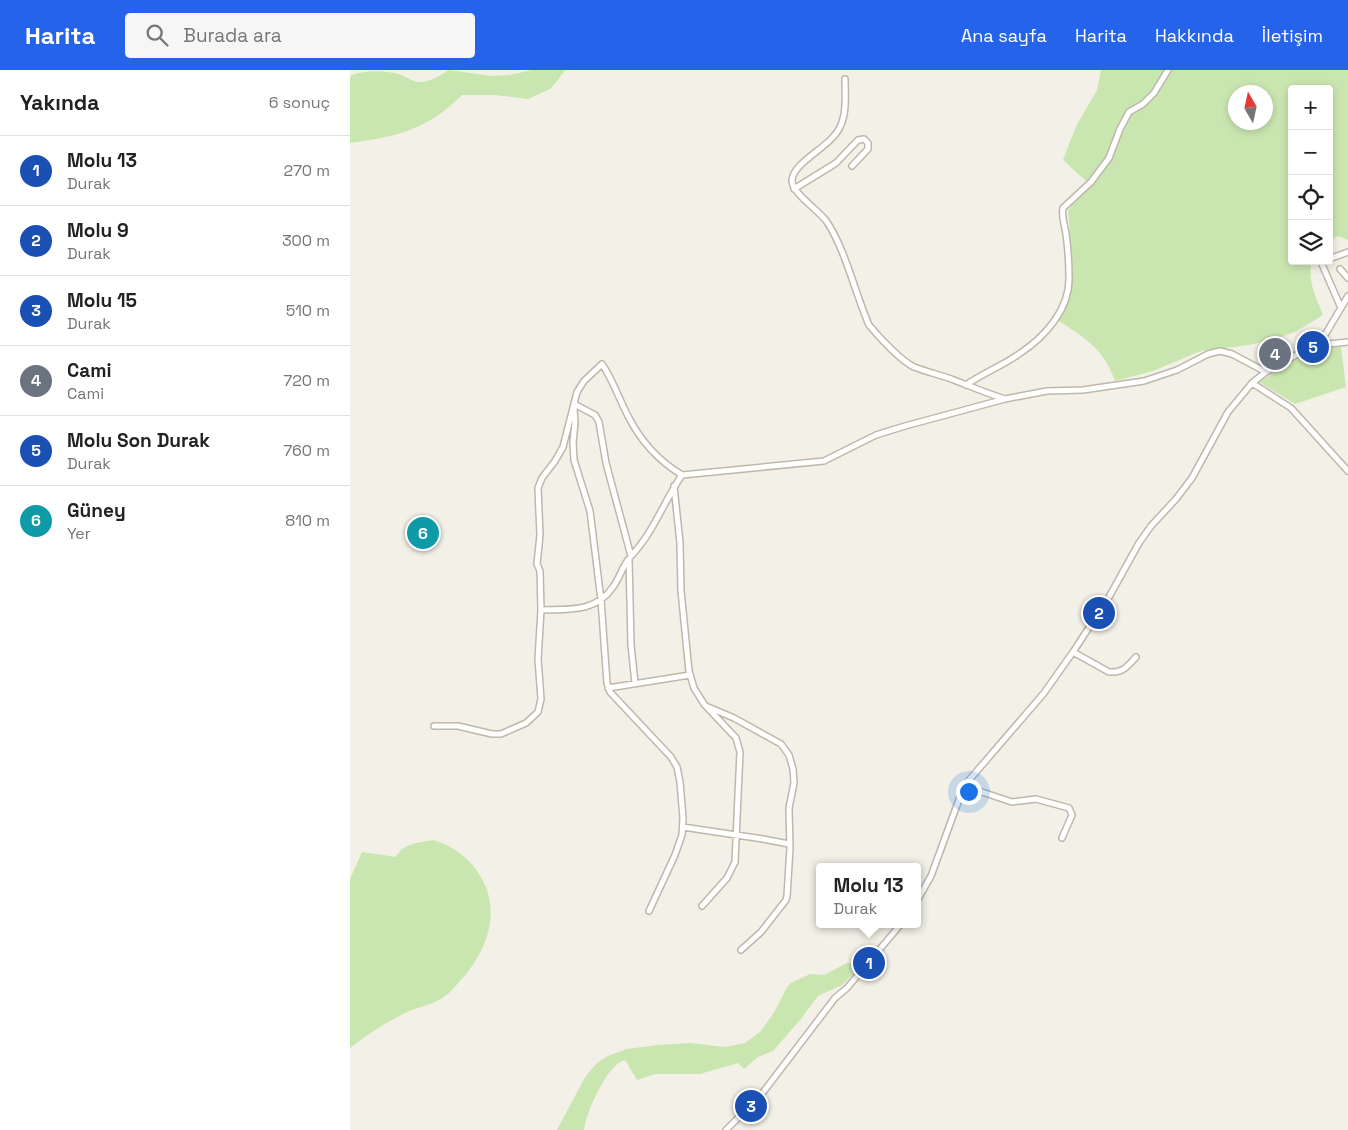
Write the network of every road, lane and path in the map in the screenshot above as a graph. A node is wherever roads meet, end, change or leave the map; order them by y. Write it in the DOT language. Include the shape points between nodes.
graph roads {
  1 [pos="1168,70"];
  2 [pos="845,79"];
  3 [pos="852,166"];
  4 [pos="794,189"];
  5 [pos="1348,252"];
  6 [pos="1333,258"];
  7 [pos="1322,265"];
  8 [pos="1340,269"];
  9 [pos="1348,278"];
  10 [pos="1348,296"];
  11 [pos="1341,308"];
  12 [pos="1348,342"];
  13 [pos="1320,345"];
  14 [pos="1266,372"];
  15 [pos="1252,383"];
  16 [pos="966,385"];
  17 [pos="1005,399"];
  18 [pos="574,404"];
  19 [pos="1348,471"];
  20 [pos="682,475"];
  21 [pos="674,486"];
  22 [pos="601,600"];
  23 [pos="541,610"];
  24 [pos="1073,652"];
  25 [pos="1136,657"];
  26 [pos="690,675"];
  27 [pos="635,684"];
  28 [pos="608,688"];
  29 [pos="707,707"];
  30 [pos="434,726"];
  31 [pos="964,786"];
  32 [pos="683,827"];
  33 [pos="736,834"];
  34 [pos="1062,838"];
  35 [pos="789,844"];
  36 [pos="921,894"];
  37 [pos="702,906"];
  38 [pos="649,911"];
  39 [pos="898,928"];
  40 [pos="741,950"];
  41 [pos="726,1130"];
  1 -- 16 [label="street" via="1154,93 1129,112 1109,158 1091,182 1063,208 1069,282 1065,303 1056,321 1021,354"];
  2 -- 4 [label="street" via="844,115 840,128 832,140 806,159 794,173"];
  3 -- 4 [label="street" via="868,149 866,140 858,140 836,163"];
  4 -- 16 [label="street" via="827,221 869,325 878,336 912,366"];
  5 -- 6 [label="street"];
  7 -- 11 [label="street"];
  8 -- 9 [label="street"];
  10 -- 11 [label="street"];
  11 -- 13 [label="street"];
  12 -- 13 [label="street"];
  13 -- 14 [label="street"];
  14 -- 15 [label="street"];
  14 -- 17 [label="street" via="1220,351 1144,381 1083,390 1047,391"];
  15 -- 19 [label="street" via="1291,408"];
  15 -- 24 [label="street" via="1228,412 1192,478 1139,543"];
  16 -- 17 [label="street"];
  17 -- 20 [label="street" via="876,435 824,462"];
  18 -- 20 [label="street" via="581,384 602,364 640,434 659,458"];
  18 -- 21 [label="street" via="595,415 599,422 606,463 631,556 659,516"];
  18 -- 22 [label="street" via="574,460 590,511"];
  18 -- 23 [label="street" via="563,447 538,488"];
  20 -- 21 [label="street"];
  21 -- 26 [label="street"];
  22 -- 23 [label="street" via="591,607"];
  22 -- 27 [label="street" via="629,559 630,645"];
  22 -- 28 [label="street"];
  23 -- 30 [label="street" via="540,703 533,718 510,731 497,734 458,726"];
  24 -- 25 [label="street" via="1110,672 1125,669"];
  24 -- 31 [label="street" via="1044,693"];
  26 -- 27 [label="street"];
  26 -- 29 [label="street" via="694,688"];
  27 -- 28 [label="street"];
  28 -- 32 [label="street" via="674,762 680,782"];
  29 -- 33 [label="street" via="733,735 740,749"];
  29 -- 35 [label="street" via="782,744 788,752 794,776 789,808"];
  31 -- 34 [label="street" via="1012,802 1036,799 1069,808 1072,815"];
  31 -- 36 [label="street" via="932,876"];
  32 -- 33 [label="street"];
  32 -- 38 [label="street" via="678,849"];
  33 -- 35 [label="street"];
  33 -- 37 [label="street" via="736,858 732,870"];
  35 -- 40 [label="street" via="786,900 761,932"];
  39 -- 41 [label="street" via="835,998 762,1095"];
}
